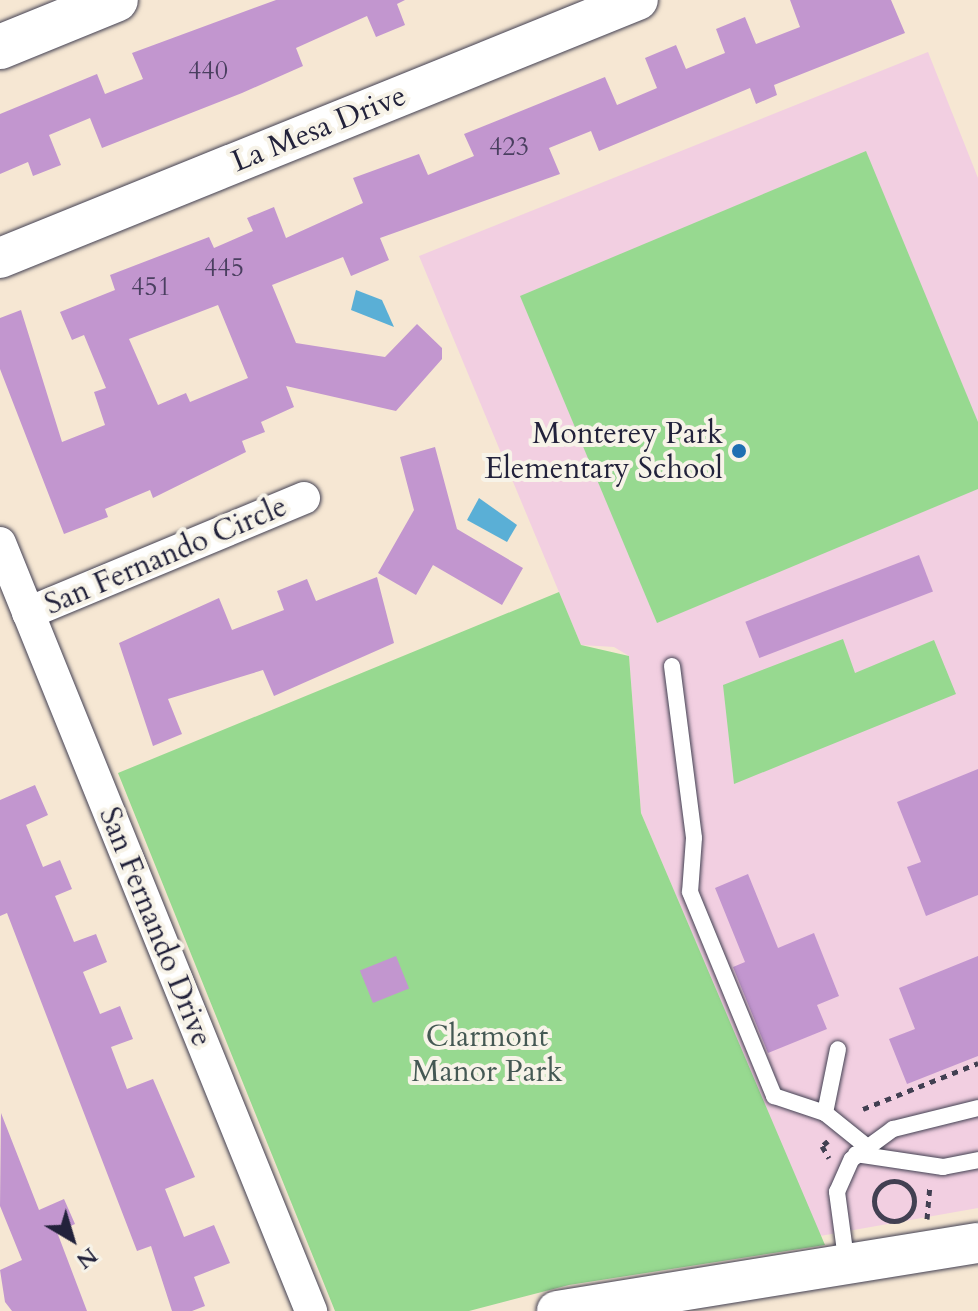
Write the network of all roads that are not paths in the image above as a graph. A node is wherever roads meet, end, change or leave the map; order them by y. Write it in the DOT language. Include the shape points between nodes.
graph roads {
  1 [pos="116,0"];
  2 [pos="638,0"];
  3 [pos="0,47"];
  4 [pos="0,258"];
  5 [pos="304,498"];
  6 [pos="0,543"];
  7 [pos="28,613"];
  8 [pos="672,666"];
  9 [pos="838,1049"];
  10 [pos="978,1108"];
  11 [pos="825,1113"];
  12 [pos="861,1150"];
  13 [pos="978,1160"];
  14 [pos="978,1243"];
  15 [pos="847,1268"];
  16 [pos="654,1304"];
  17 [pos="311,1311"];
  18 [pos="557,1311"];
  1 -- 3 [label="highway"];
  2 -- 4 [label="street, La Mesa Drive"];
  5 -- 7 [label="street, San Fernando Circle"];
  6 -- 7 [label="street, San Fernando Drive"];
  7 -- 17 [label="street, San Fernando Drive"];
  8 -- 11 [label="lane" via="694,838 690,892 774,1096"];
  9 -- 11 [label="lane"];
  10 -- 12 [label="lane" via="893,1129"];
  11 -- 12 [label="lane"];
  12 -- 13 [label="lane" via="943,1167"];
  12 -- 15 [label="lane" via="837,1192"];
  14 -- 15 [label="street"];
  15 -- 16 [label="street"];
  16 -- 18 [label="street"];
}
